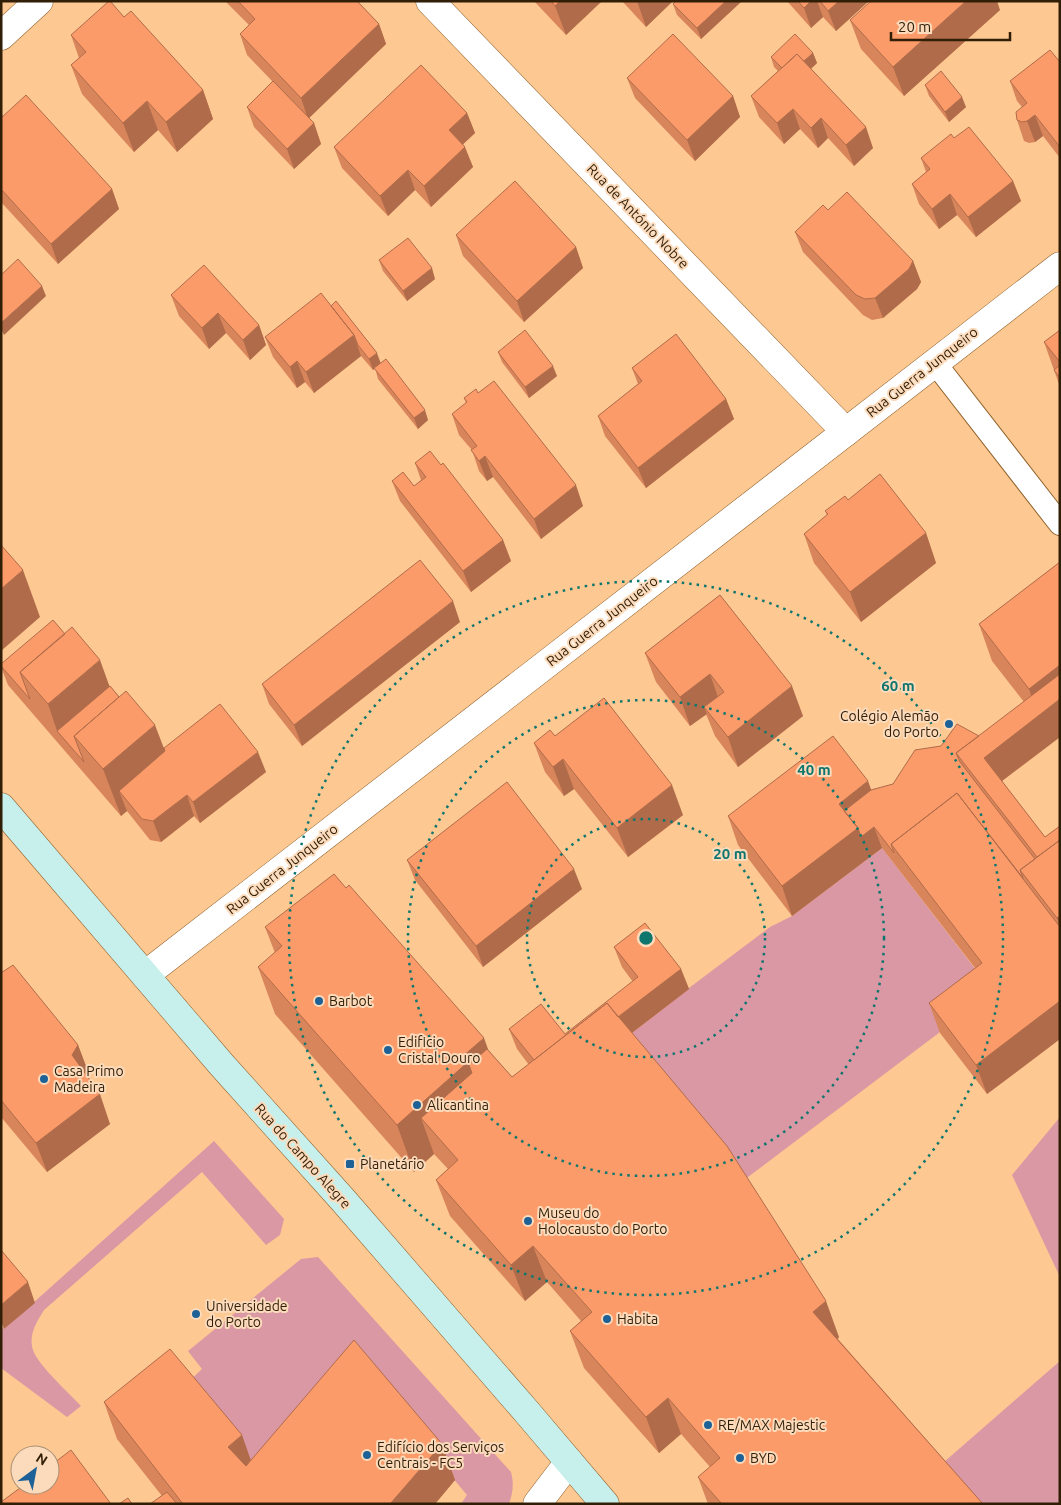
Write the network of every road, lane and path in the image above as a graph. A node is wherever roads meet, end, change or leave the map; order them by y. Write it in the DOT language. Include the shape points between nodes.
graph roads {
  1 [pos="39,1"];
  2 [pos="430,1"];
  3 [pos="1,36"];
  4 [pos="1060,266"];
  5 [pos="934,363"];
  6 [pos="846,432"];
  7 [pos="1060,524"];
  8 [pos="1,807"];
  9 [pos="145,975"];
  10 [pos="569,1462"];
  11 [pos="538,1504"];
  12 [pos="604,1504"];
  1 -- 3 [label="street"];
  2 -- 6 [label="street, Rua de António Nobre"];
  4 -- 5 [label="street, Rua Guerra Junqueiro"];
  5 -- 6 [label="street, Rua Guerra Junqueiro"];
  5 -- 7 [label="lane"];
  6 -- 9 [label="street, Rua Guerra Junqueiro"];
  8 -- 9 [label="main road, Rua do Campo Alegre"];
  9 -- 10 [label="main road, Rua do Campo Alegre"];
  10 -- 11 [label="street"];
  10 -- 12 [label="main road, Rua do Campo Alegre"];
}
